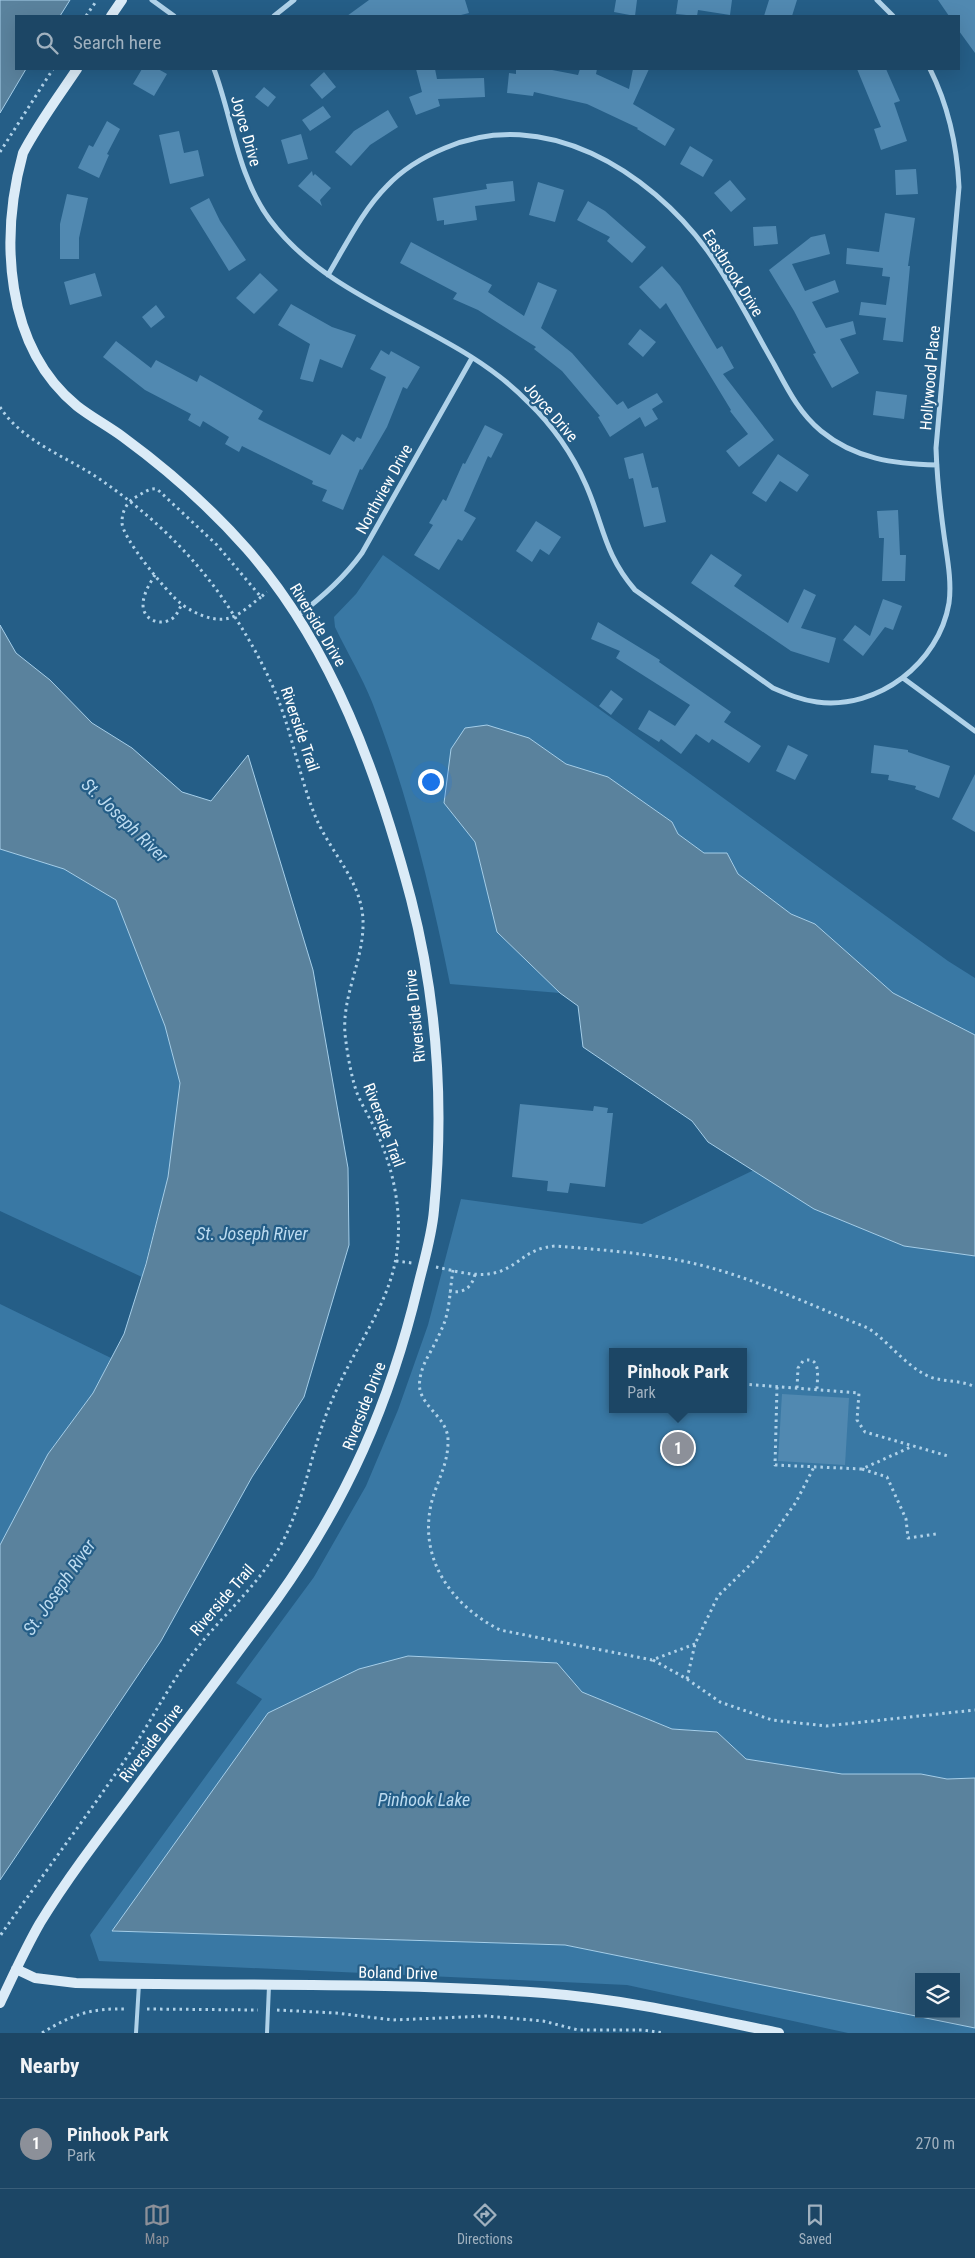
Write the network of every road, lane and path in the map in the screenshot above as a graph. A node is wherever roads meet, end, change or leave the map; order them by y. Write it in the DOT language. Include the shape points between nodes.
graph roads {
  1 [pos="97,0"];
  2 [pos="122,0"];
  3 [pos="152,0"];
  4 [pos="294,0"];
  5 [pos="877,0"];
  6 [pos="87,15"];
  7 [pos="112,15"];
  8 [pos="173,15"];
  9 [pos="275,15"];
  10 [pos="892,15"];
  11 [pos="52,70"];
  12 [pos="76,70"];
  13 [pos="214,70"];
  14 [pos="930,70"];
  15 [pos="0,152"];
  16 [pos="328,275"];
  17 [pos="472,358"];
  18 [pos="0,407"];
  19 [pos="937,465"];
  20 [pos="129,501"];
  21 [pos="155,575"];
  22 [pos="267,592"];
  23 [pos="261,597"];
  24 [pos="182,604"];
  25 [pos="235,616"];
  26 [pos="297,616"];
  27 [pos="903,678"];
  28 [pos="975,731"];
  29 [pos="396,1261"];
  30 [pos="423,1265"];
  31 [pos="453,1270"];
  32 [pos="475,1274"];
  33 [pos="450,1291"];
  34 [pos="747,1384"];
  35 [pos="777,1387"];
  36 [pos="975,1387"];
  37 [pos="797,1388"];
  38 [pos="816,1390"];
  39 [pos="913,1446"];
  40 [pos="948,1456"];
  41 [pos="815,1465"];
  42 [pos="862,1468"];
  43 [pos="936,1534"];
  44 [pos="695,1644"];
  45 [pos="652,1660"];
  46 [pos="688,1679"];
  47 [pos="975,1710"];
  48 [pos="0,1936"];
  49 [pos="16,1969"];
  50 [pos="139,1984"];
  51 [pos="269,1986"];
  52 [pos="0,2003"];
  53 [pos="119,2008"];
  54 [pos="153,2009"];
  55 [pos="251,2010"];
  56 [pos="285,2010"];
  57 [pos="42,2033"];
  58 [pos="136,2033"];
  59 [pos="267,2033"];
  60 [pos="664,2033"];
  61 [pos="779,2033"];
  1 -- 6 [label="path"];
  2 -- 7 [label="street"];
  3 -- 8 [label="street"];
  4 -- 9 [label="street"];
  5 -- 10 [label="street"];
  11 -- 15 [label="path"];
  12 -- 26 [label="street, Riverside Drive" via="23,152 10,182 4,208 1,240 3,278 20,334 45,372 77,405 153,460 210,510 248,549"];
  13 -- 16 [label="street, Joyce Drive" via="225,99 239,159 252,190 270,220 295,249"];
  14 -- 19 [label="street, Hollywood Place" via="950,119 959,187"];
  16 -- 17 [label="street, Joyce Drive"];
  16 -- 19 [label="street, Eastbrook Drive" via="370,205 407,168 429,155 482,136 513,133 559,141 601,158 638,182 693,232 727,281 795,402 821,431 862,455 886,462"];
  17 -- 26 [label="street, Northview Drive" via="362,553 346,576"];
  17 -- 27 [label="street, Joyce Drive" via="497,373 527,400 570,452 586,486 610,555 621,574 647,601 773,688 794,697 834,703 857,699 879,692"];
  18 -- 20 [label="path, Riverside Trail" via="29,436"];
  19 -- 27 [label="street, Hollywood Place" via="949,602 933,645 920,664"];
  20 -- 21 [label="path" via="121,524 127,538"];
  20 -- 23 [label="path" via="152,488 157,489 217,546"];
  20 -- 25 [label="path, Riverside Trail" via="192,559"];
  21 -- 24 [label="path"];
  21 -- 24 [label="path" via="143,606 146,616 154,621 173,618"];
  22 -- 23 [label="path"];
  23 -- 25 [label="path"];
  24 -- 25 [label="path" via="207,617 224,620"];
  25 -- 29 [label="path, Riverside Trail" via="265,667 283,712 314,811 333,852 353,878 360,903 363,926 344,1029 354,1086 388,1160 399,1226"];
  26 -- 30 [label="street, Riverside Drive" via="333,678 372,771 411,898 427,971 438,1088 438,1142 434,1216"];
  27 -- 28 [label="street"];
  29 -- 30 [label="path"];
  29 -- 48 [label="path, Riverside Trail" via="384,1302 362,1338 319,1428 300,1503 280,1545 251,1590 191,1656 127,1757"];
  30 -- 31 [label="path"];
  30 -- 49 [label="street, Riverside Drive" via="384,1404 353,1475 315,1543 271,1607 69,1877"];
  31 -- 32 [label="path"];
  31 -- 33 [label="path"];
  32 -- 33 [label="path" via="468,1289 458,1293"];
  32 -- 36 [label="path" via="501,1271 540,1247 663,1256 724,1271 868,1328 928,1376"];
  33 -- 45 [label="path" via="444,1325 422,1368 419,1388 426,1403 443,1422 449,1439 446,1463 433,1498 429,1527 433,1559 444,1584 478,1619 500,1630"];
  34 -- 35 [label="path"];
  35 -- 37 [label="path"];
  35 -- 41 [label="path" via="775,1465"];
  37 -- 38 [label="path"];
  37 -- 38 [label="path" via="799,1366 809,1360 818,1368"];
  38 -- 39 [label="path" via="859,1393 858,1420 861,1428 869,1434"];
  39 -- 40 [label="path"];
  39 -- 42 [label="path"];
  41 -- 42 [label="path"];
  41 -- 44 [label="path" via="796,1502 756,1559 718,1596"];
  42 -- 43 [label="path" via="887,1477 906,1519 908,1538"];
  44 -- 45 [label="path"];
  44 -- 46 [label="path"];
  45 -- 46 [label="path"];
  46 -- 47 [label="path" via="720,1702 772,1720 826,1726"];
  49 -- 50 [label="street, Boland Drive" via="54,1982"];
  49 -- 52 [label="street, Riverside Drive"];
  50 -- 51 [label="street, Boland Drive"];
  50 -- 58 [label="lane"];
  51 -- 59 [label="lane"];
  51 -- 61 [label="street, Boland Drive" via="544,1993 660,2008"];
  53 -- 57 [label="path" via="90,2010 67,2017"];
  54 -- 55 [label="path"];
  56 -- 60 [label="path" via="393,2020 486,2016 543,2021 578,2030"];
}
